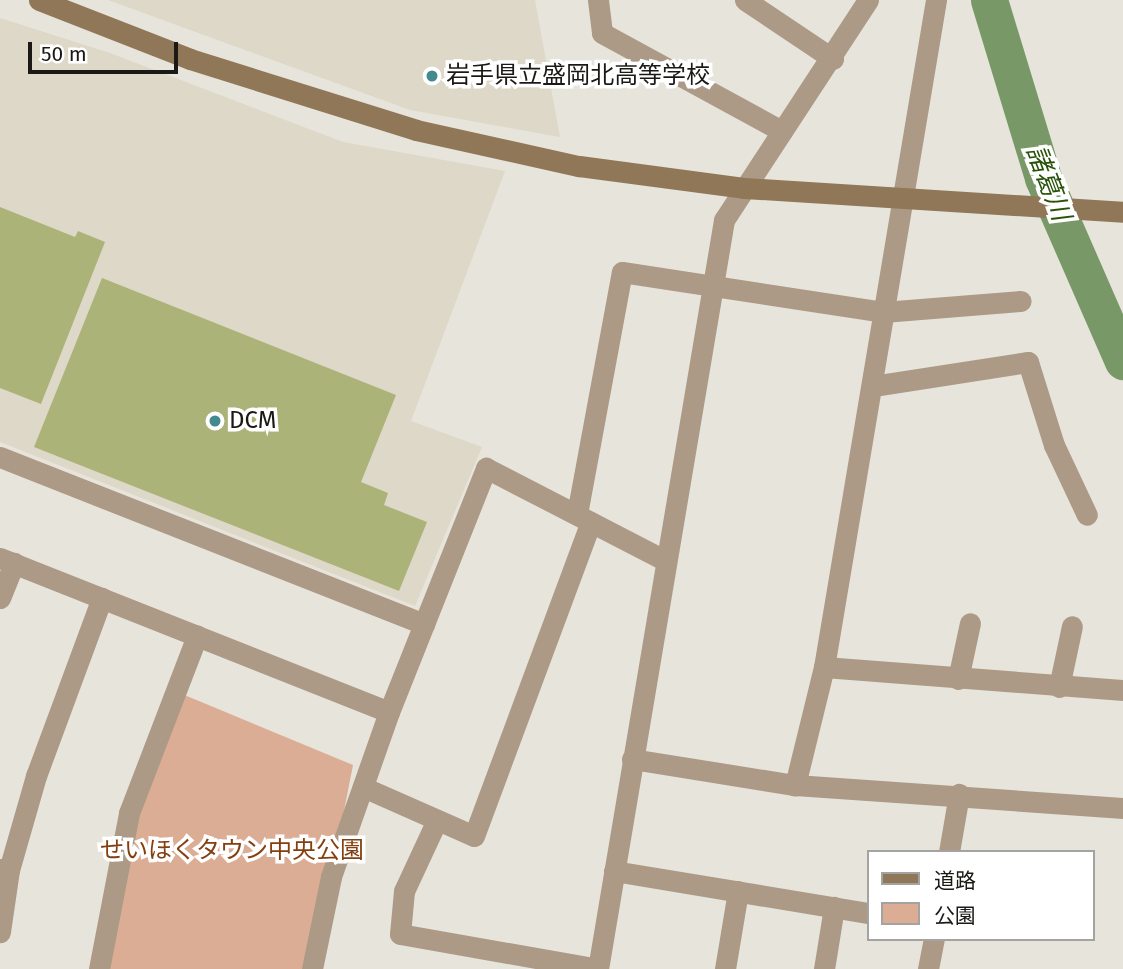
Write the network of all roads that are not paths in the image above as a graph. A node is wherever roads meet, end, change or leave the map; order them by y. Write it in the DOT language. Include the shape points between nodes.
graph roads {
  1 [pos="39,0"];
  2 [pos="598,0"];
  3 [pos="745,0"];
  4 [pos="868,0"];
  5 [pos="936,0"];
  6 [pos="833,59"];
  7 [pos="782,131"];
  8 [pos="744,188"];
  9 [pos="902,201"];
  10 [pos="1113,211"];
  11 [pos="711,285"];
  12 [pos="1021,301"];
  13 [pos="883,312"];
  14 [pos="873,386"];
  15 [pos="0,457"];
  16 [pos="1087,515"];
  17 [pos="584,518"];
  18 [pos="664,560"];
  19 [pos="7,561"];
  20 [pos="0,598"];
  21 [pos="102,598"];
  22 [pos="970,623"];
  23 [pos="424,624"];
  24 [pos="1072,626"];
  25 [pos="197,636"];
  26 [pos="824,667"];
  27 [pos="958,679"];
  28 [pos="1059,687"];
  29 [pos="1123,690"];
  30 [pos="389,712"];
  31 [pos="632,759"];
  32 [pos="795,785"];
  33 [pos="363,787"];
  34 [pos="959,794"];
  35 [pos="1123,808"];
  36 [pos="437,820"];
  37 [pos="949,850"];
  38 [pos="4,869"];
  39 [pos="614,871"];
  40 [pos="738,891"];
  41 [pos="834,907"];
  42 [pos="867,913"];
  43 [pos="0,932"];
  44 [pos="933,941"];
  45 [pos="99,969"];
  46 [pos="312,969"];
  47 [pos="598,969"];
  48 [pos="725,969"];
  49 [pos="824,969"];
  50 [pos="928,969"];
  1 -- 8 [label="street" via="190,59 416,130 579,166"];
  2 -- 7 [label="street" via="603,33"];
  3 -- 6 [label="street"];
  4 -- 6 [label="street"];
  5 -- 9 [label="street"];
  6 -- 7 [label="street"];
  7 -- 8 [label="street"];
  8 -- 9 [label="street"];
  8 -- 11 [label="street" via="724,220"];
  9 -- 10 [label="street"];
  9 -- 13 [label="street"];
  11 -- 13 [label="street"];
  11 -- 17 [label="street" via="622,272"];
  11 -- 18 [label="street"];
  12 -- 13 [label="street"];
  13 -- 14 [label="street"];
  14 -- 16 [label="street" via="1028,362 1054,445"];
  14 -- 26 [label="street"];
  15 -- 23 [label="street"];
  17 -- 18 [label="street"];
  17 -- 23 [label="street" via="486,468"];
  17 -- 36 [label="street" via="474,836"];
  18 -- 31 [label="street"];
  19 -- 20 [label="street"];
  19 -- 21 [label="street"];
  21 -- 25 [label="street"];
  21 -- 38 [label="street"];
  22 -- 27 [label="street"];
  23 -- 30 [label="street"];
  24 -- 28 [label="street"];
  25 -- 30 [label="street"];
  25 -- 45 [label="street" via="130,813"];
  26 -- 27 [label="street"];
  26 -- 32 [label="street"];
  27 -- 28 [label="street"];
  28 -- 29 [label="street"];
  30 -- 33 [label="street"];
  31 -- 32 [label="street"];
  31 -- 39 [label="street"];
  32 -- 34 [label="street"];
  33 -- 36 [label="street"];
  33 -- 46 [label="street" via="331,877"];
  34 -- 35 [label="street"];
  34 -- 37 [label="street"];
  36 -- 47 [label="street" via="404,891 400,934"];
  38 -- 43 [label="street"];
  39 -- 40 [label="street"];
  39 -- 47 [label="street"];
  40 -- 41 [label="street"];
  40 -- 48 [label="street"];
  41 -- 42 [label="street"];
  41 -- 49 [label="street"];
  44 -- 50 [label="street"];
}
